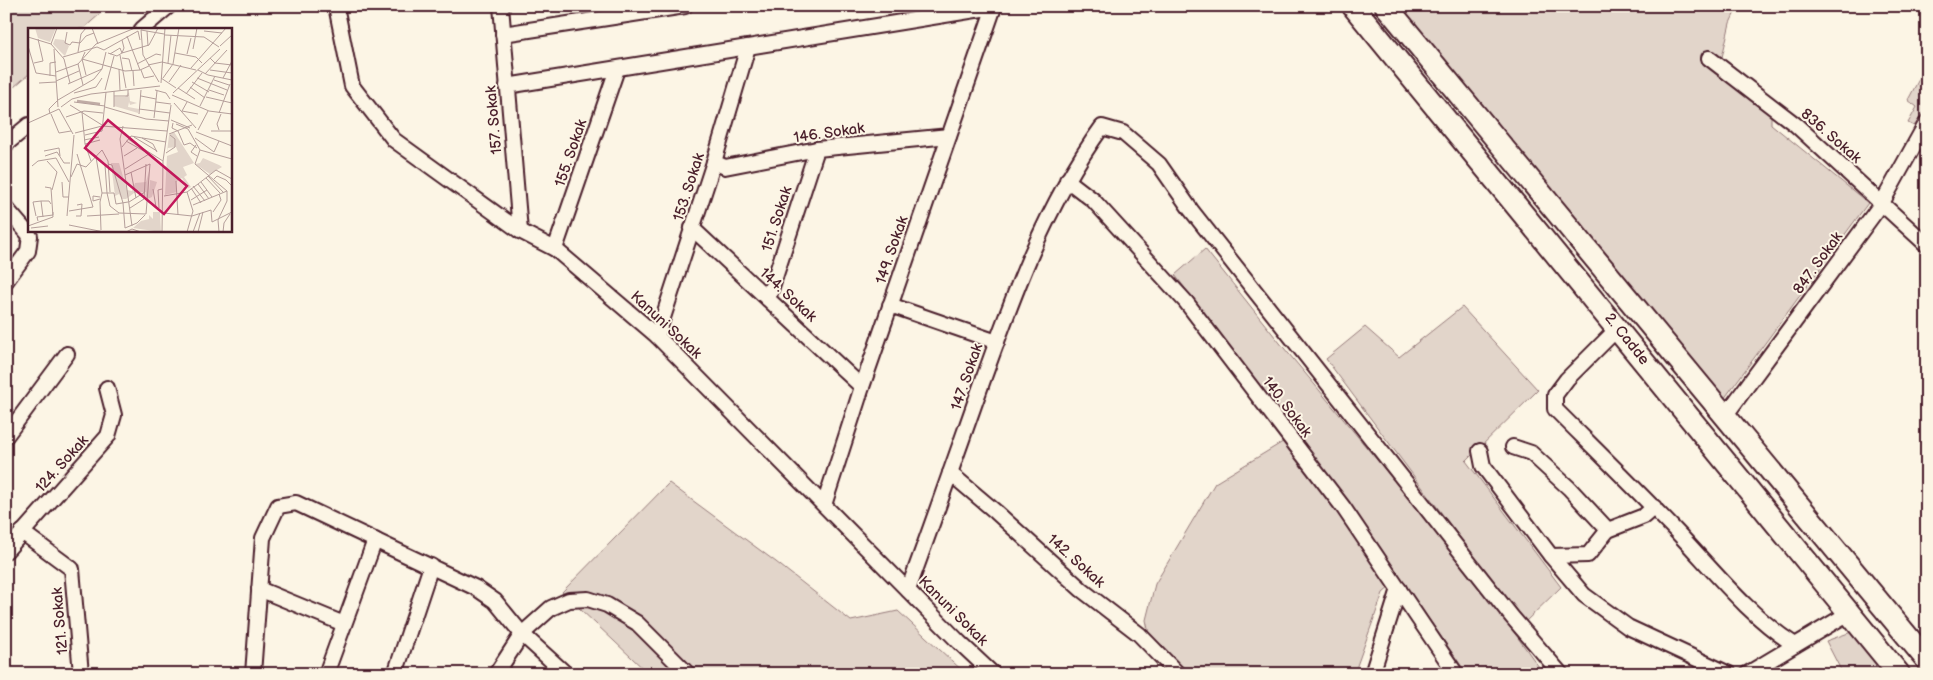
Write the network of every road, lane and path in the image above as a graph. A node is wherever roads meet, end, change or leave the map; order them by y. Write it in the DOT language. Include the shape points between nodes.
graph roads {
  1 [pos="169,6"];
  2 [pos="336,6"];
  3 [pos="501,6"];
  4 [pos="685,6"];
  5 [pos="1353,6"];
  6 [pos="1386,6"];
  7 [pos="994,7"];
  8 [pos="143,28"];
  9 [pos="503,34"];
  10 [pos="748,47"];
  11 [pos="1708,58"];
  12 [pos="617,69"];
  13 [pos="508,86"];
  14 [pos="1927,122"];
  15 [pos="28,126"];
  16 [pos="949,136"];
  17 [pos="6,144"];
  18 [pos="817,149"];
  19 [pos="714,162"];
  20 [pos="1067,180"];
  21 [pos="1882,203"];
  22 [pos="6,208"];
  23 [pos="692,228"];
  24 [pos="520,231"];
  25 [pos="1927,245"];
  26 [pos="556,249"];
  27 [pos="6,281"];
  28 [pos="768,299"];
  29 [pos="890,306"];
  30 [pos="1618,328"];
  31 [pos="656,336"];
  32 [pos="997,342"];
  33 [pos="67,354"];
  34 [pos="862,387"];
  35 [pos="107,388"];
  36 [pos="1725,416"];
  37 [pos="6,436"];
  38 [pos="1513,447"];
  39 [pos="1480,451"];
  40 [pos="950,474"];
  41 [pos="824,505"];
  42 [pos="1654,507"];
  43 [pos="1608,530"];
  44 [pos="22,532"];
  45 [pos="375,540"];
  46 [pos="6,551"];
  47 [pos="1551,556"];
  48 [pos="431,566"];
  49 [pos="259,589"];
  50 [pos="1399,589"];
  51 [pos="908,590"];
  52 [pos="1850,613"];
  53 [pos="344,624"];
  54 [pos="522,634"];
  55 [pos="1795,645"];
  56 [pos="1927,660"];
  57 [pos="678,663"];
  58 [pos="81,674"];
  59 [pos="253,674"];
  60 [pos="326,674"];
  61 [pos="395,674"];
  62 [pos="496,674"];
  63 [pos="566,674"];
  64 [pos="688,674"];
  65 [pos="700,674"];
  66 [pos="993,674"];
  67 [pos="1178,674"];
  68 [pos="1372,674"];
  69 [pos="1456,674"];
  70 [pos="1561,674"];
  71 [pos="1729,674"];
  72 [pos="1747,674"];
  73 [pos="1899,674"];
  1 -- 8 [label="street"];
  2 -- 24 [label="street, Kanuni Sokak" via="352,86 394,140"];
  3 -- 9 [label="street, 157. Sokak"];
  4 -- 9 [label="street"];
  5 -- 30 [label="main road, 2. Cadde"];
  6 -- 36 [label="main road, 2. Cadde"];
  7 -- 10 [label="street"];
  7 -- 16 [label="street, 149. Sokak"];
  9 -- 13 [label="street, 157. Sokak"];
  10 -- 12 [label="street"];
  10 -- 19 [label="street, 153. Sokak"];
  11 -- 21 [label="street, 836. Sokak" via="1796,125"];
  12 -- 13 [label="street"];
  12 -- 26 [label="street, 155. Sokak"];
  13 -- 24 [label="street, 157. Sokak"];
  14 -- 21 [label="street, 847. Sokak"];
  15 -- 17 [label="street"];
  16 -- 18 [label="street, 146. Sokak"];
  16 -- 29 [label="street, 149. Sokak"];
  18 -- 19 [label="street, 146. Sokak" via="724,167"];
  18 -- 28 [label="street, 151. Sokak"];
  19 -- 23 [label="street, 153. Sokak"];
  20 -- 32 [label="street, 147. Sokak" via="1041,230"];
  20 -- 50 [label="street, 140. Sokak" via="1093,200 1186,302 1343,507"];
  20 -- 70 [label="street, 147. Sokak" via="1102,127 1123,133 1158,164 1512,617"];
  21 -- 25 [label="street, 836. Sokak"];
  21 -- 36 [label="street, 847. Sokak"];
  22 -- 27 [label="street" via="30,236 28,250"];
  23 -- 28 [label="street, 144. Sokak"];
  23 -- 31 [label="street, 153. Sokak"];
  24 -- 26 [label="street, Kanuni Sokak"];
  26 -- 31 [label="street, Kanuni Sokak"];
  28 -- 34 [label="street, 144. Sokak"];
  29 -- 32 [label="street"];
  29 -- 34 [label="street, 149. Sokak"];
  30 -- 42 [label="street" via="1567,379 1555,395 1555,409"];
  30 -- 52 [label="main road, 2. Cadde"];
  31 -- 41 [label="street, Kanuni Sokak"];
  32 -- 40 [label="street, 147. Sokak"];
  33 -- 37 [label="street"];
  34 -- 41 [label="street, 149. Sokak"];
  35 -- 44 [label="street, 124. Sokak" via="114,415 108,436"];
  36 -- 56 [label="main road, 2. Cadde"];
  38 -- 43 [label="street" via="1531,453"];
  39 -- 47 [label="street" via="1483,466"];
  40 -- 51 [label="street, 147. Sokak"];
  40 -- 67 [label="street, 142. Sokak" via="1082,590 1139,634"];
  41 -- 51 [label="street, Kanuni Sokak"];
  42 -- 43 [label="street" via="1644,516"];
  42 -- 55 [label="street" via="1752,612"];
  43 -- 47 [label="street" via="1588,555"];
  44 -- 46 [label="street, 124. Sokak"];
  44 -- 58 [label="street, 121. Sokak" via="72,568"];
  45 -- 48 [label="street"];
  45 -- 49 [label="street" via="296,503 278,506 263,538"];
  45 -- 53 [label="street"];
  47 -- 71 [label="street" via="1584,595 1628,627"];
  48 -- 54 [label="street" via="495,600"];
  48 -- 61 [label="street"];
  49 -- 53 [label="street"];
  49 -- 59 [label="street"];
  50 -- 68 [label="street"];
  50 -- 69 [label="street, 140. Sokak"];
  51 -- 66 [label="street, Kanuni Sokak"];
  52 -- 55 [label="street"];
  52 -- 73 [label="main road, 2. Cadde"];
  53 -- 60 [label="street"];
  54 -- 57 [label="street" via="551,608 569,600 588,599 607,605 637,624"];
  54 -- 62 [label="street"];
  54 -- 63 [label="street"];
  55 -- 72 [label="street"];
  57 -- 64 [label="street"];
  57 -- 65 [label="street"];
}
